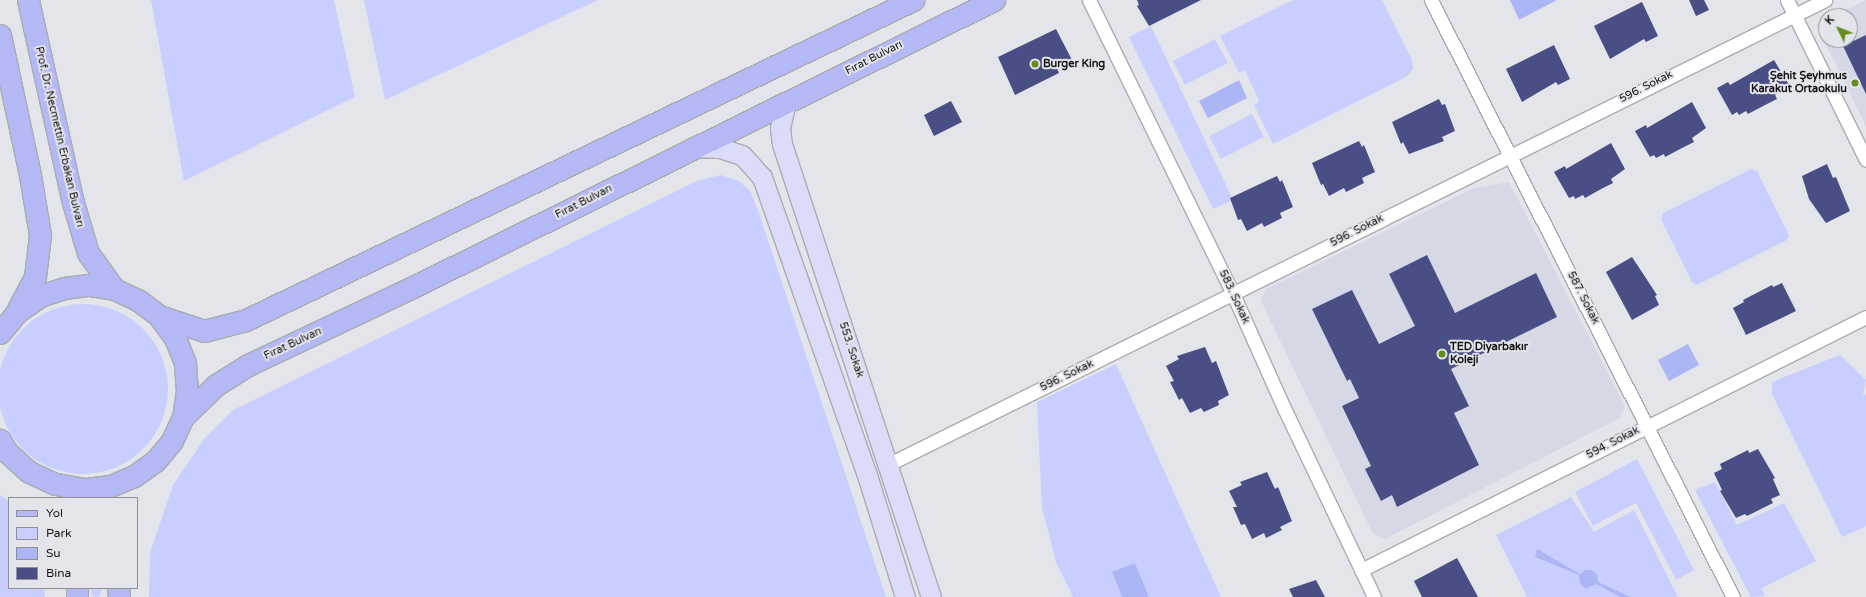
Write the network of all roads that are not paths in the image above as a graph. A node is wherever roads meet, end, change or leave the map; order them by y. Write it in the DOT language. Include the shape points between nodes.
graph roads {
  1 [pos="28,0"];
  2 [pos="913,0"];
  3 [pos="994,0"];
  4 [pos="1089,0"];
  5 [pos="1431,0"];
  6 [pos="1787,0"];
  7 [pos="1825,0"];
  8 [pos="1793,14"];
  9 [pos="0,35"];
  10 [pos="786,102"];
  11 [pos="692,147"];
  12 [pos="1511,154"];
  13 [pos="1866,160"];
  14 [pos="114,289"];
  15 [pos="1233,294"];
  16 [pos="16,313"];
  17 [pos="159,316"];
  18 [pos="1866,317"];
  19 [pos="0,333"];
  20 [pos="183,417"];
  21 [pos="1648,425"];
  22 [pos="0,440"];
  23 [pos="888,464"];
  24 [pos="29,472"];
  25 [pos="134,476"];
  26 [pos="53,497"];
  27 [pos="125,497"];
  28 [pos="1361,570"];
  29 [pos="905,597"];
  30 [pos="931,597"];
  31 [pos="1374,597"];
  32 [pos="1733,597"];
  1 -- 14 [label="main road, Prof. Dr. Necmettin Erbakan Bulvarı" via="72,199 88,253"];
  2 -- 17 [label="main road" via="246,320 204,331"];
  3 -- 10 [label="main road, Fırat Bulvarı"];
  4 -- 15 [label="street, 583. Sokak"];
  5 -- 12 [label="street, 587. Sokak"];
  6 -- 8 [label="street"];
  7 -- 8 [label="street, 596. Sokak"];
  8 -- 12 [label="street, 596. Sokak"];
  8 -- 13 [label="street"];
  9 -- 16 [label="main road" via="30,174 40,235 35,277"];
  10 -- 11 [label="main road, Fırat Bulvarı"];
  10 -- 23 [label="main road, 553. Sokak" via="780,128 782,144"];
  11 -- 20 [label="main road, Fırat Bulvarı" via="413,287 248,365 216,385"];
  11 -- 29 [label="main road" via="720,148 742,155 762,177 866,475"];
  12 -- 15 [label="street, 596. Sokak"];
  12 -- 21 [label="street, 587. Sokak"];
  14 -- 16 [label="main road" via="89,285 64,288 40,296"];
  14 -- 17 [label="main road" via="138,300"];
  15 -- 23 [label="street, 596. Sokak"];
  15 -- 28 [label="street, 583. Sokak"];
  16 -- 19 [label="main road"];
  17 -- 20 [label="main road" via="175,338 185,363 187,390"];
  18 -- 21 [label="street, 594. Sokak"];
  20 -- 25 [label="main road" via="172,441 155,461"];
  21 -- 28 [label="street, 594. Sokak"];
  21 -- 32 [label="street, 587. Sokak"];
  22 -- 24 [label="main road" via="7,452"];
  23 -- 30 [label="main road, 553. Sokak"];
  24 -- 25 [label="main road" via="55,484 84,489 110,486"];
  24 -- 26 [label="main road"];
  25 -- 27 [label="main road"];
  28 -- 31 [label="street, 583. Sokak"];
}
